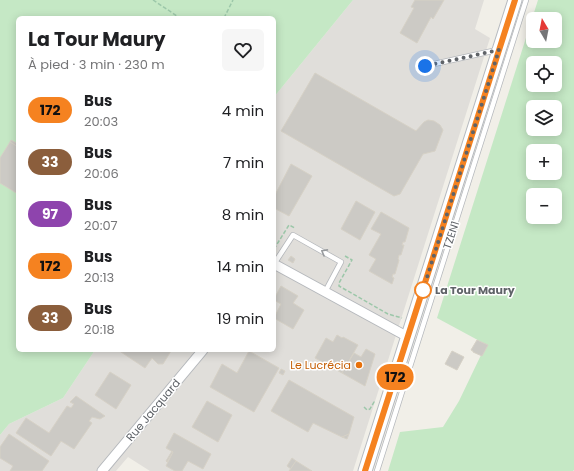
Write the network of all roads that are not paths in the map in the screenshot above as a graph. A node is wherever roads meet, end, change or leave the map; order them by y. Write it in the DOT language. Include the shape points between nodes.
graph roads {
  1 [pos="515,0"];
  2 [pos="526,0"];
  3 [pos="499,50"];
  4 [pos="425,66"];
  5 [pos="276,261"];
  6 [pos="276,265"];
  7 [pos="325,292"];
  8 [pos="408,338"];
  9 [pos="201,352"];
  10 [pos="102,471"];
  11 [pos="365,471"];
  12 [pos="377,471"];
  1 -- 3 [label="street"];
  2 -- 12 [label="lane, TZEN1"];
  3 -- 4 [label="lane"];
  3 -- 8 [label="street"];
  7 -- 5 [label="lane, one-way" via="341,262 293,235"];
  6 -- 7 [label="street"];
  7 -- 8 [label="street"];
  8 -- 11 [label="street"];
  9 -- 10 [label="street, Rue Jacquard"];
}
